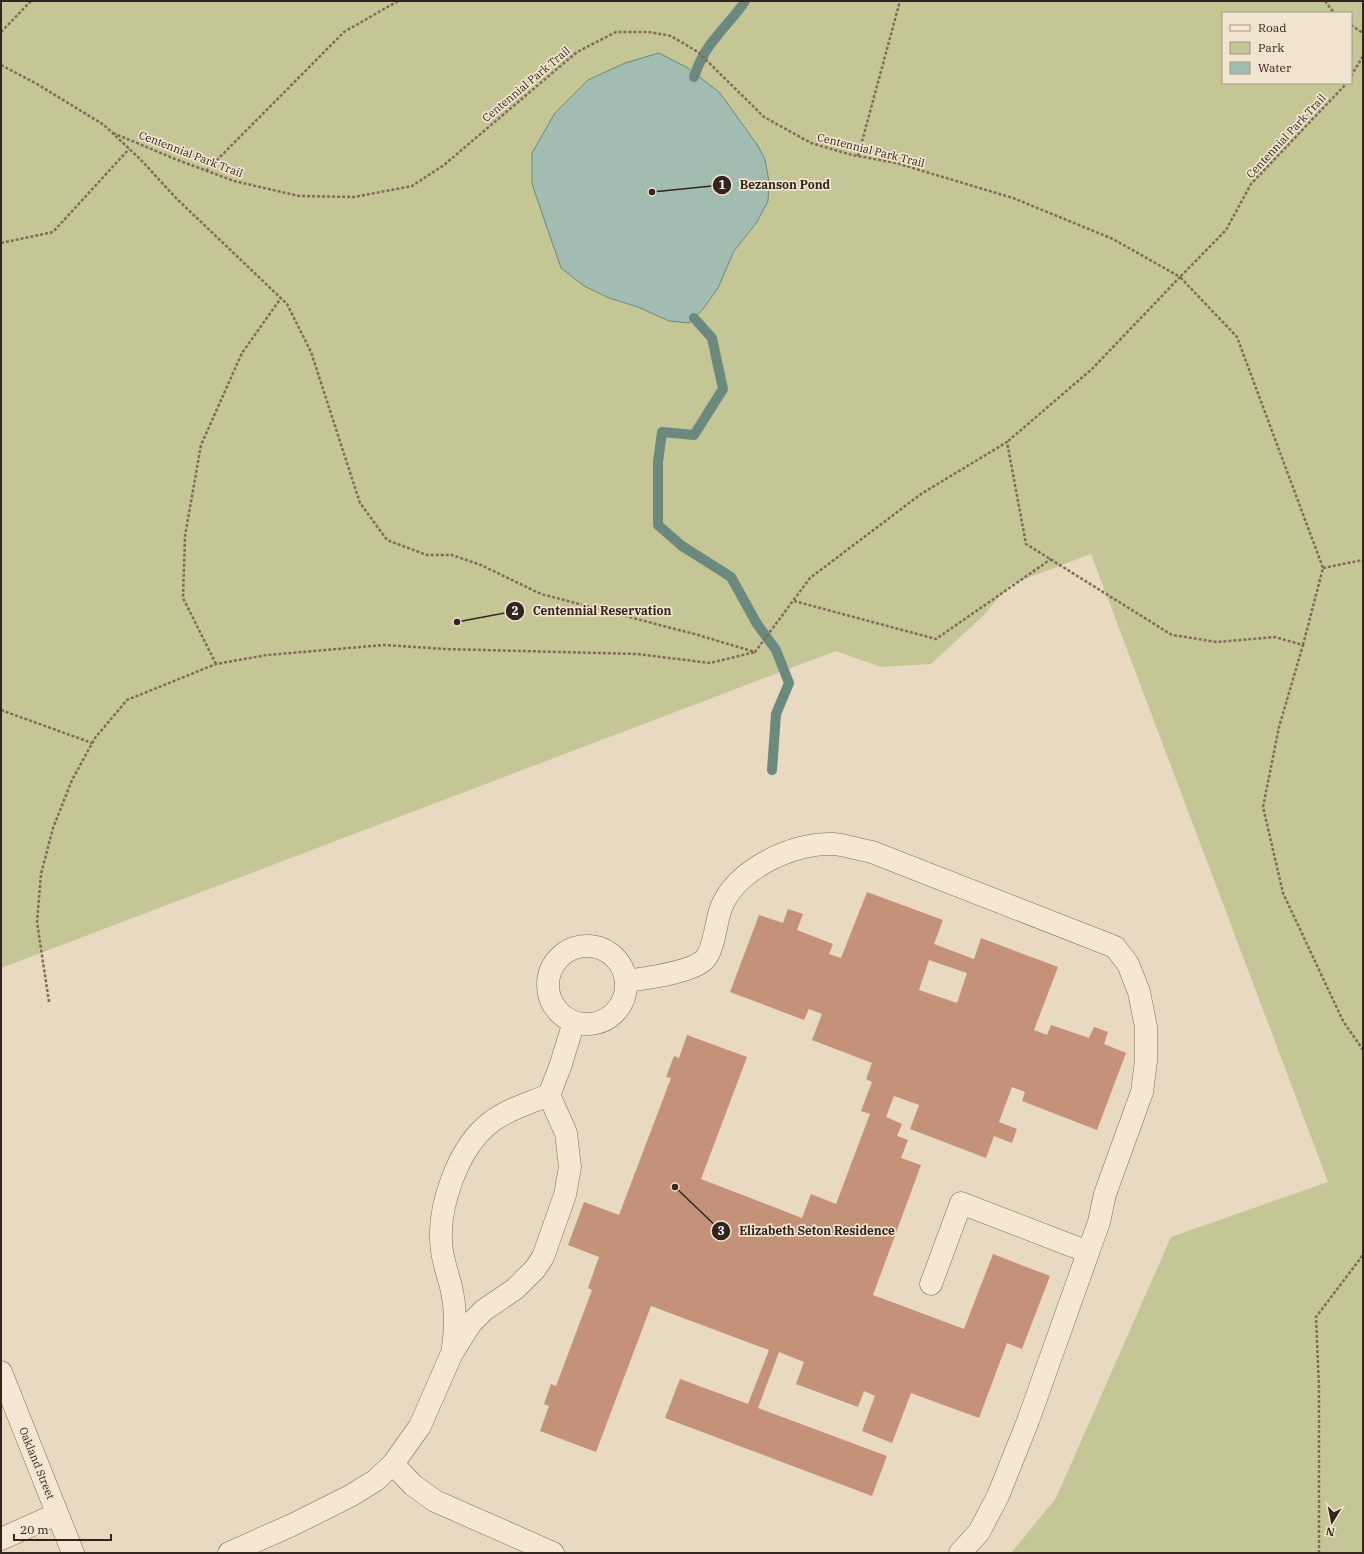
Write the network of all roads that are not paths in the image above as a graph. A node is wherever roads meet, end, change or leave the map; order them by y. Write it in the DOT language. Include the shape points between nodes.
graph roads {
  1 [pos="626,981"];
  2 [pos="574,1022"];
  3 [pos="549,1095"];
  4 [pos="1088,1252"];
  5 [pos="931,1284"];
  6 [pos="452,1352"];
  7 [pos="1,1372"];
  8 [pos="393,1464"];
  9 [pos="57,1514"];
  10 [pos="1,1539"];
  11 [pos="72,1553"];
  12 [pos="229,1553"];
  13 [pos="553,1553"];
  14 [pos="960,1553"];
  1 -- 2 [label="street" via="623,1003 612,1016 597,1023"];
  1 -- 2 [label="street" via="619,963 602,949 579,948 559,959 552,970 549,982 550,995 556,1008"];
  1 -- 4 [label="street" via="686,969 704,960 709,954 724,899 737,882 783,853 803,846 834,844 872,852 1115,947 1128,964 1139,992 1146,1027 1146,1061 1142,1092 1105,1194 1099,1222"];
  2 -- 3 [label="street"];
  3 -- 6 [label="street" via="566,1133 570,1167 565,1196 543,1256 526,1280 484,1310 471,1323"];
  3 -- 6 [label="street" via="491,1122 476,1136 455,1174 443,1214 441,1234 456,1321"];
  4 -- 5 [label="street" via="961,1203"];
  4 -- 14 [label="street" via="1028,1421 998,1496 979,1532"];
  6 -- 8 [label="street" via="420,1426"];
  7 -- 9 [label="street, Oakland Street"];
  8 -- 12 [label="street" via="376,1480 352,1495"];
  8 -- 13 [label="street" via="413,1485 435,1501"];
  9 -- 10 [label="street"];
  9 -- 11 [label="street, Oakland Street"];
}
